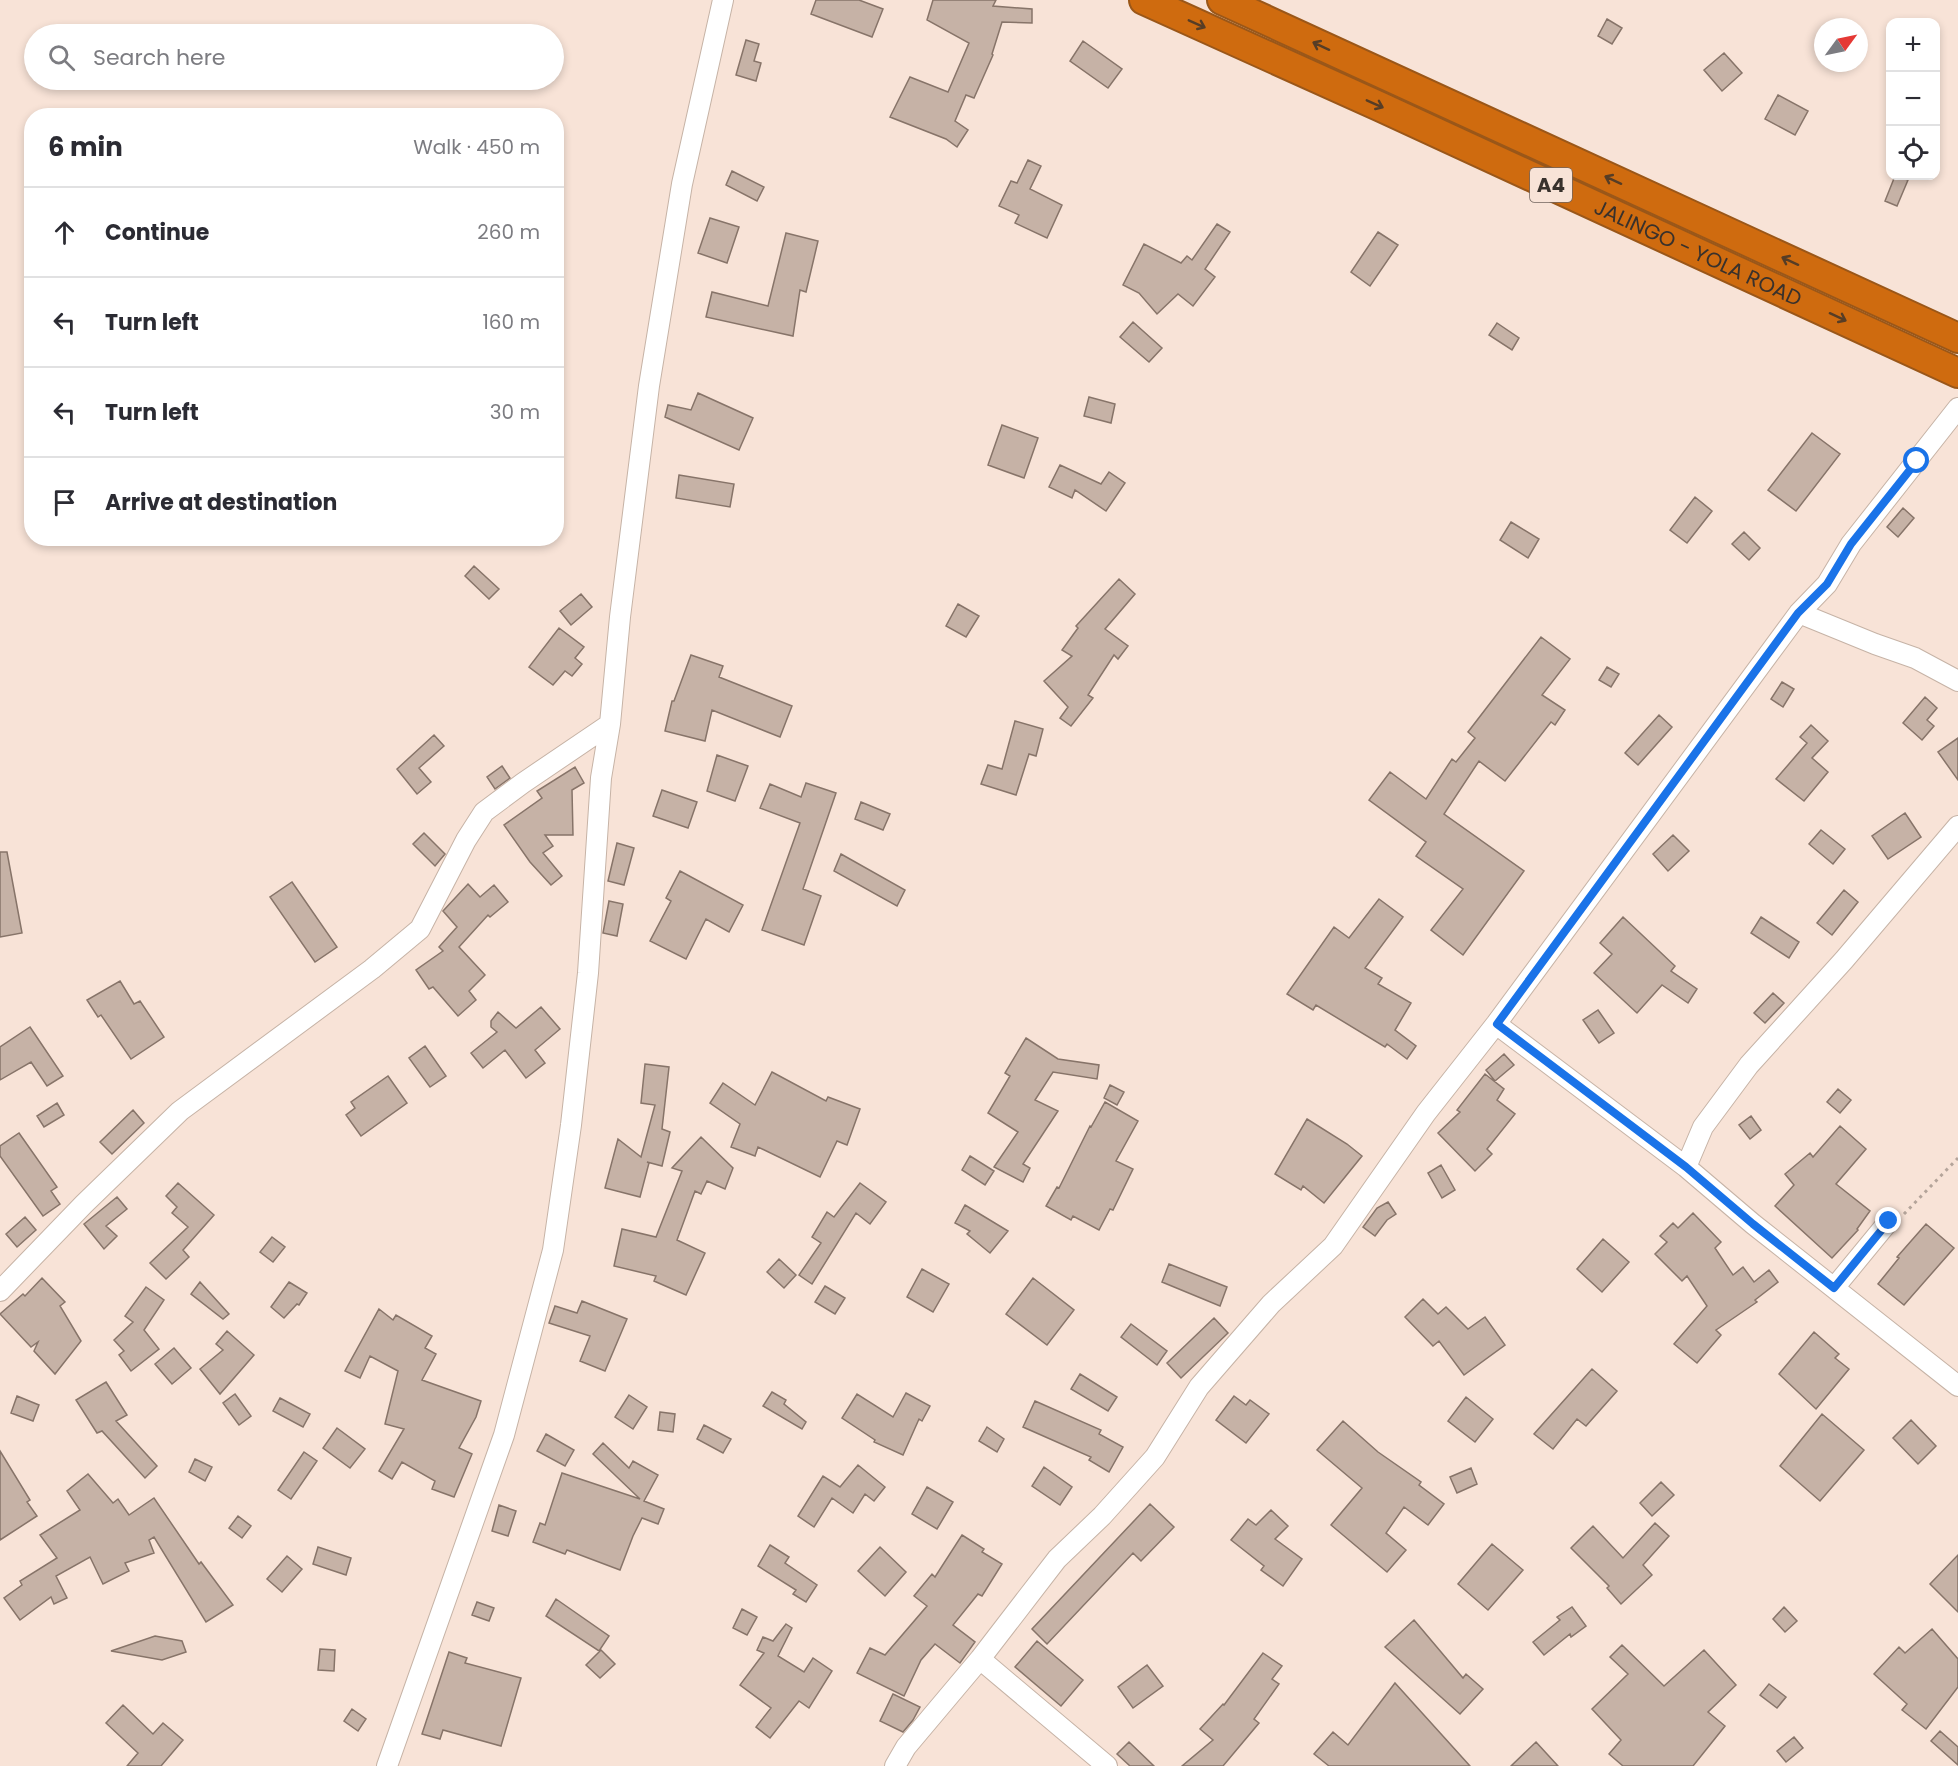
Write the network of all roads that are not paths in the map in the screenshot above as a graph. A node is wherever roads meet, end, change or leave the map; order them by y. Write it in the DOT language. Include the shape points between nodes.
graph roads {
  1 [pos="723,0"];
  2 [pos="1144,0"];
  3 [pos="1222,0"];
  4 [pos="1958,338"];
  5 [pos="1958,373"];
  6 [pos="1958,408"];
  7 [pos="1798,613"];
  8 [pos="1958,681"];
  9 [pos="610,724"];
  10 [pos="1958,826"];
  11 [pos="1497,1024"];
  12 [pos="1686,1167"];
  13 [pos="1889,1221"];
  14 [pos="1834,1288"];
  15 [pos="0,1292"];
  16 [pos="1958,1386"];
  17 [pos="980,1659"];
  18 [pos="387,1766"];
  19 [pos="895,1766"];
  20 [pos="1107,1766"];
  1 -- 9 [label="street" via="682,184 649,386"];
  2 -- 5 [label="highway, JALINGO - YOLA ROAD / A4, one-way"];
  4 -- 3 [label="highway, A4, one-way"];
  6 -- 7 [label="street" via="1851,544 1827,584"];
  7 -- 8 [label="street" via="1915,658"];
  7 -- 11 [label="street"];
  9 -- 15 [label="street" via="484,812 420,929 180,1111"];
  9 -- 18 [label="street" via="601,778 587,985 553,1250 504,1435"];
  10 -- 12 [label="street" via="1749,1065 1703,1127"];
  11 -- 12 [label="street"];
  11 -- 17 [label="street" via="1426,1113 1333,1246 1271,1304 1199,1387 1155,1457 1057,1559"];
  12 -- 14 [label="street"];
  13 -- 14 [label="street"];
  14 -- 16 [label="street"];
  17 -- 19 [label="street" via="906,1747"];
  17 -- 20 [label="street"];
}
